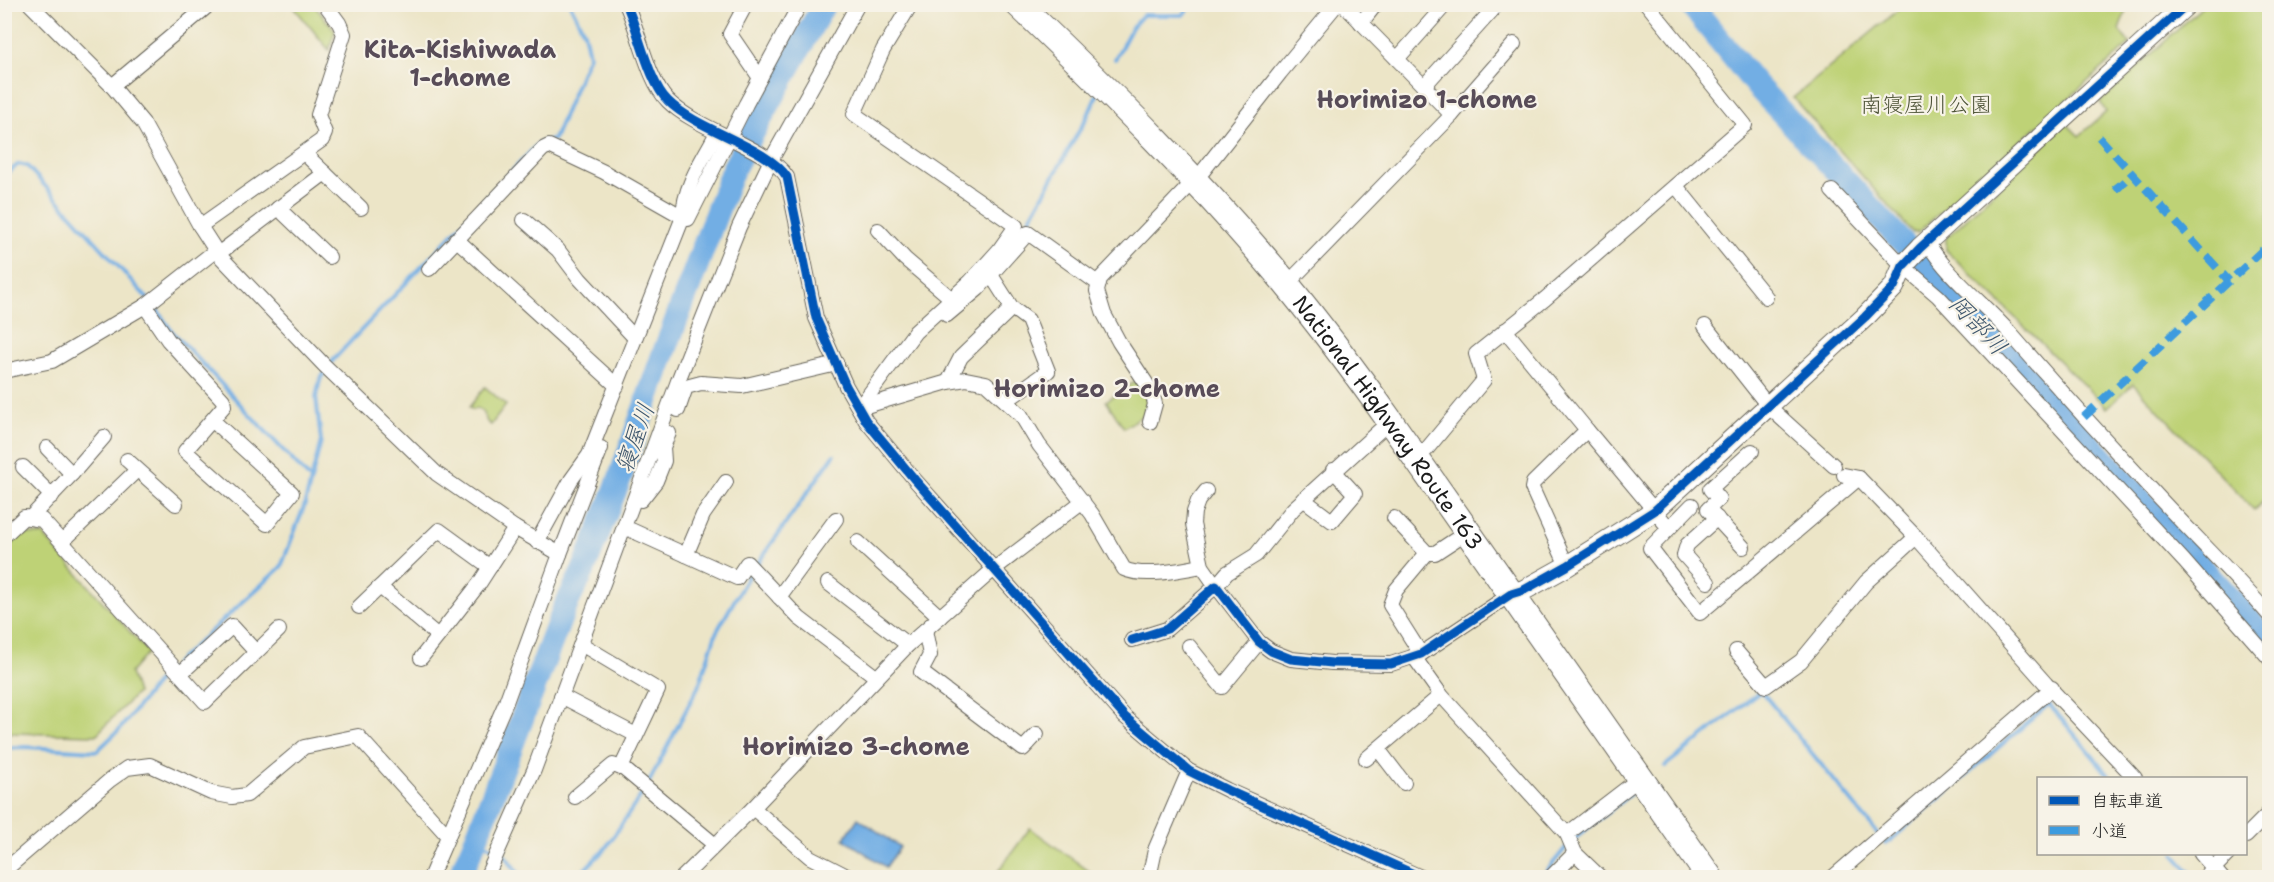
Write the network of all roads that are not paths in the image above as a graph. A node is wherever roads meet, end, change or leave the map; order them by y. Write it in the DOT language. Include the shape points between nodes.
graph roads {
  1 [pos="30,4"];
  2 [pos="210,4"];
  3 [pos="325,4"];
  4 [pos="746,4"];
  5 [pos="800,4"];
  6 [pos="858,4"];
  7 [pos="911,4"];
  8 [pos="1018,4"];
  9 [pos="1038,4"];
  10 [pos="1337,4"];
  11 [pos="1343,4"];
  12 [pos="1376,4"];
  13 [pos="1446,4"];
  14 [pos="1647,4"];
  15 [pos="2187,4"];
  16 [pos="631,6"];
  17 [pos="1496,6"];
  18 [pos="1361,22"];
  19 [pos="1514,44"];
  20 [pos="1397,59"];
  21 [pos="760,78"];
  22 [pos="112,86"];
  23 [pos="1424,86"];
  24 [pos="1452,115"];
  25 [pos="722,136"];
  26 [pos="304,153"];
  27 [pos="771,160"];
  28 [pos="325,173"];
  29 [pos="1198,176"];
  30 [pos="1676,186"];
  31 [pos="1832,191"];
  32 [pos="278,208"];
  33 [pos="361,208"];
  34 [pos="686,218"];
  35 [pos="524,220"];
  36 [pos="200,226"];
  37 [pos="878,230"];
  38 [pos="456,239"];
  39 [pos="216,253"];
  40 [pos="1914,254"];
  41 [pos="329,257"];
  42 [pos="429,269"];
  43 [pos="991,275"];
  44 [pos="1294,277"];
  45 [pos="1099,284"];
  46 [pos="1766,297"];
  47 [pos="952,299"];
  48 [pos="145,306"];
  49 [pos="1012,308"];
  50 [pos="1705,326"];
  51 [pos="1505,330"];
  52 [pos="915,332"];
  53 [pos="635,338"];
  54 [pos="837,364"];
  55 [pos="4,371"];
  56 [pos="948,382"];
  57 [pos="616,386"];
  58 [pos="1006,401"];
  59 [pos="1769,407"];
  60 [pos="859,408"];
  61 [pos="212,420"];
  62 [pos="1390,421"];
  63 [pos="1150,422"];
  64 [pos="1587,430"];
  65 [pos="104,437"];
  66 [pos="47,448"];
  67 [pos="654,449"];
  68 [pos="1426,450"];
  69 [pos="1752,451"];
  70 [pos="127,460"];
  71 [pos="24,466"];
  72 [pos="137,470"];
  73 [pos="1333,470"];
  74 [pos="72,474"];
  75 [pos="1696,474"];
  76 [pos="1858,478"];
  77 [pos="726,482"];
  78 [pos="1710,489"];
  79 [pos="1206,491"];
  80 [pos="52,495"];
  81 [pos="1303,499"];
  82 [pos="641,500"];
  83 [pos="1083,501"];
  84 [pos="176,504"];
  85 [pos="1692,505"];
  86 [pos="1654,511"];
  87 [pos="30,518"];
  88 [pos="1394,518"];
  89 [pos="1717,518"];
  90 [pos="836,519"];
  91 [pos="515,528"];
  92 [pos="1669,528"];
  93 [pos="631,530"];
  94 [pos="1467,532"];
  95 [pos="4,536"];
  96 [pos="1916,537"];
  97 [pos="62,542"];
  98 [pos="537,542"];
  99 [pos="858,542"];
  100 [pos="1743,547"];
  101 [pos="1427,553"];
  102 [pos="560,554"];
  103 [pos="686,555"];
  104 [pos="1202,566"];
  105 [pos="1566,566"];
  106 [pos="490,567"];
  107 [pos="994,569"];
  108 [pos="1708,582"];
  109 [pos="828,583"];
  110 [pos="1216,586"];
  111 [pos="380,587"];
  112 [pos="1517,592"];
  113 [pos="608,595"];
  114 [pos="778,597"];
  115 [pos="359,607"];
  116 [pos="2270,616"];
  117 [pos="940,617"];
  118 [pos="279,630"];
  119 [pos="925,630"];
  120 [pos="438,636"];
  121 [pos="1132,640"];
  122 [pos="1259,642"];
  123 [pos="581,644"];
  124 [pos="908,645"];
  125 [pos="1189,646"];
  126 [pos="256,651"];
  127 [pos="1736,651"];
  128 [pos="1417,656"];
  129 [pos="421,658"];
  130 [pos="2270,659"];
  131 [pos="176,669"];
  132 [pos="876,677"];
  133 [pos="2052,688"];
  134 [pos="1441,695"];
  135 [pos="561,696"];
  136 [pos="1037,734"];
  137 [pos="636,735"];
  138 [pos="1378,749"];
  139 [pos="1366,759"];
  140 [pos="621,768"];
  141 [pos="1189,771"];
  142 [pos="2134,777"];
  143 [pos="1641,778"];
  144 [pos="1404,783"];
  145 [pos="575,797"];
  146 [pos="753,808"];
  147 [pos="2270,812"];
  148 [pos="1567,834"];
  149 [pos="447,835"];
  150 [pos="2247,835"];
  151 [pos="715,845"];
  152 [pos="1575,853"];
  153 [pos="2202,855"];
  154 [pos="2227,855"];
  155 [pos="4,871"];
  156 [pos="2213,874"];
  157 [pos="430,878"];
  158 [pos="486,878"];
  159 [pos="682,878"];
  160 [pos="851,878"];
  161 [pos="1149,878"];
  162 [pos="1423,878"];
  163 [pos="1550,878"];
  164 [pos="1601,878"];
  165 [pos="1710,878"];
  166 [pos="1725,878"];
  167 [pos="1832,878"];
  1 -- 22 [label="street"];
  2 -- 22 [label="street"];
  3 -- 26 [label="street" via="344,34 318,115 325,133"];
  4 -- 21 [label="street" via="730,34"];
  5 -- 21 [label="street"];
  6 -- 27 [label="street"];
  7 -- 47 [label="street" via="854,114 1016,226 999,250"];
  8 -- 29 [label="highway, National Highway Route 163"];
  9 -- 29 [label="highway, National Highway Route 163"];
  10 -- 29 [label="street"];
  11 -- 18 [label="street"];
  12 -- 18 [label="street"];
  13 -- 20 [label="street"];
  14 -- 30 [label="street" via="1745,125"];
  15 -- 40 [label="street"];
  16 -- 25 [label="street" via="661,93"];
  17 -- 23 [label="street"];
  18 -- 20 [label="street"];
  19 -- 24 [label="street"];
  20 -- 23 [label="street"];
  21 -- 25 [label="street"];
  22 -- 36 [label="street" via="143,123"];
  23 -- 24 [label="street"];
  24 -- 44 [label="street"];
  25 -- 27 [label="street"];
  25 -- 34 [label="street" via="696,171 683,207"];
  26 -- 28 [label="street"];
  26 -- 36 [label="street"];
  27 -- 54 [label="street" via="787,177 816,318"];
  27 -- 67 [label="street" via="740,227"];
  28 -- 32 [label="street"];
  28 -- 33 [label="street"];
  29 -- 44 [label="highway, National Highway Route 163"];
  29 -- 45 [label="street"];
  29 -- 62 [label="highway, National Highway Route 163"];
  30 -- 46 [label="street"];
  30 -- 51 [label="street"];
  31 -- 40 [label="street"];
  32 -- 39 [label="street"];
  32 -- 41 [label="street"];
  34 -- 38 [label="street" via="549,146"];
  34 -- 53 [label="street"];
  34 -- 102 [label="street"];
  35 -- 53 [label="street" via="558,250"];
  36 -- 39 [label="street"];
  37 -- 47 [label="street"];
  38 -- 42 [label="street"];
  38 -- 57 [label="street"];
  39 -- 48 [label="street"];
  39 -- 91 [label="street" via="437,474"];
  40 -- 59 [label="street" via="1894,286"];
  40 -- 116 [label="street" via="1947,269 1987,308"];
  40 -- 130 [label="street" via="1938,296"];
  43 -- 45 [label="street" via="1028,232"];
  43 -- 49 [label="street"];
  43 -- 52 [label="street" via="924,336"];
  44 -- 68 [label="highway, National Highway Route 163" via="1362,361"];
  45 -- 63 [label="street" via="1097,291 1104,314 1152,392 1155,404"];
  47 -- 52 [label="street"];
  48 -- 55 [label="street" via="52,362"];
  48 -- 61 [label="street" via="168,340 223,400 224,406"];
  49 -- 56 [label="street" via="961,357"];
  49 -- 58 [label="street" via="1028,320 1048,371"];
  50 -- 59 [label="street"];
  51 -- 64 [label="street"];
  51 -- 68 [label="street" via="1476,354 1484,380"];
  52 -- 60 [label="street"];
  53 -- 57 [label="street"];
  54 -- 60 [label="street"];
  54 -- 82 [label="street" via="742,386 701,383 687,387 663,447 664,461 656,481"];
  56 -- 58 [label="street" via="976,379"];
  56 -- 60 [label="street"];
  57 -- 98 [label="street" via="589,455"];
  58 -- 83 [label="street" via="1021,415"];
  59 -- 75 [label="street"];
  59 -- 76 [label="street" via="1839,470"];
  60 -- 107 [label="street" via="901,463"];
  61 -- 61 [label="street" via="292,493 267,524 185,451"];
  62 -- 73 [label="street"];
  62 -- 94 [label="highway, National Highway Route 163"];
  64 -- 86 [label="street"];
  64 -- 105 [label="street" via="1532,488"];
  65 -- 74 [label="street"];
  66 -- 74 [label="street"];
  67 -- 82 [label="street" via="655,459"];
  67 -- 123 [label="street"];
  68 -- 112 [label="highway, National Highway Route 163"];
  69 -- 78 [label="street"];
  70 -- 72 [label="street"];
  71 -- 80 [label="street"];
  72 -- 84 [label="street"];
  72 -- 97 [label="street"];
  73 -- 81 [label="street"];
  73 -- 81 [label="street" via="1355,494 1332,521"];
  74 -- 80 [label="street"];
  75 -- 78 [label="street"];
  75 -- 86 [label="street"];
  76 -- 92 [label="street" via="1700,613 1650,548"];
  76 -- 96 [label="street"];
  77 -- 103 [label="street" via="703,515"];
  78 -- 89 [label="street" via="1719,499 1708,509"];
  79 -- 104 [label="street" via="1194,512 1193,524"];
  80 -- 87 [label="street"];
  81 -- 110 [label="street" via="1256,555 1227,573"];
  82 -- 93 [label="street"];
  83 -- 104 [label="street" via="1131,573"];
  83 -- 107 [label="street"];
  85 -- 92 [label="street"];
  86 -- 92 [label="street"];
  86 -- 105 [label="street"];
  87 -- 95 [label="street" via="24,517"];
  87 -- 97 [label="street" via="42,520"];
  88 -- 101 [label="street"];
  89 -- 100 [label="street"];
  89 -- 108 [label="street" via="1687,545 1684,555"];
  90 -- 114 [label="street"];
  91 -- 98 [label="street"];
  91 -- 106 [label="street"];
  93 -- 103 [label="street"];
  93 -- 113 [label="street"];
  94 -- 101 [label="street" via="1435,553"];
  94 -- 112 [label="highway, National Highway Route 163"];
  96 -- 127 [label="street" via="1866,582 1801,661 1766,686"];
  96 -- 133 [label="street"];
  97 -- 131 [label="street"];
  98 -- 102 [label="street"];
  99 -- 117 [label="street"];
  101 -- 128 [label="street" via="1396,590 1390,605"];
  102 -- 149 [label="street" via="506,702"];
  103 -- 114 [label="street" via="737,578 747,564"];
  104 -- 110 [label="street"];
  105 -- 112 [label="street"];
  106 -- 111 [label="street" via="439,530"];
  106 -- 120 [label="street"];
  107 -- 117 [label="street"];
  107 -- 141 [label="street" via="1125,717"];
  109 -- 124 [label="street"];
  110 -- 121 [label="street" via="1167,629"];
  110 -- 122 [label="street"];
  111 -- 115 [label="street"];
  111 -- 120 [label="street"];
  112 -- 128 [label="street"];
  112 -- 143 [label="highway, National Highway Route 163"];
  112 -- 166 [label="highway, National Highway Route 163"];
  114 -- 132 [label="street"];
  117 -- 119 [label="street"];
  118 -- 126 [label="street"];
  119 -- 124 [label="street"];
  119 -- 136 [label="street" via="930,655 921,672 1023,749"];
  120 -- 129 [label="street"];
  122 -- 125 [label="street" via="1222,687"];
  122 -- 128 [label="street" via="1291,659 1332,663 1391,664"];
  123 -- 135 [label="street"];
  123 -- 137 [label="street" via="658,690"];
  124 -- 132 [label="street"];
  126 -- 131 [label="street" via="232,626"];
  126 -- 131 [label="street" via="205,702"];
  128 -- 134 [label="street"];
  132 -- 146 [label="street"];
  133 -- 142 [label="street"];
  133 -- 167 [label="street"];
  134 -- 138 [label="street"];
  134 -- 148 [label="street"];
  135 -- 137 [label="street"];
  135 -- 158 [label="street" via="534,770"];
  137 -- 140 [label="street"];
  138 -- 139 [label="street"];
  138 -- 144 [label="street"];
  140 -- 145 [label="street" via="613,765"];
  140 -- 151 [label="street"];
  141 -- 161 [label="street" via="1155,850"];
  141 -- 162 [label="street"];
  143 -- 148 [label="street"];
  143 -- 165 [label="highway, National Highway Route 163"];
  146 -- 151 [label="street"];
  146 -- 160 [label="street" via="810,857"];
  147 -- 150 [label="street"];
  148 -- 152 [label="street"];
  149 -- 155 [label="street" via="358,736 304,747 247,795 211,793 150,765 127,768"];
  149 -- 157 [label="street"];
  151 -- 159 [label="street"];
  152 -- 163 [label="street"];
  152 -- 164 [label="street"];
  153 -- 156 [label="street"];
  154 -- 156 [label="street"];
}
